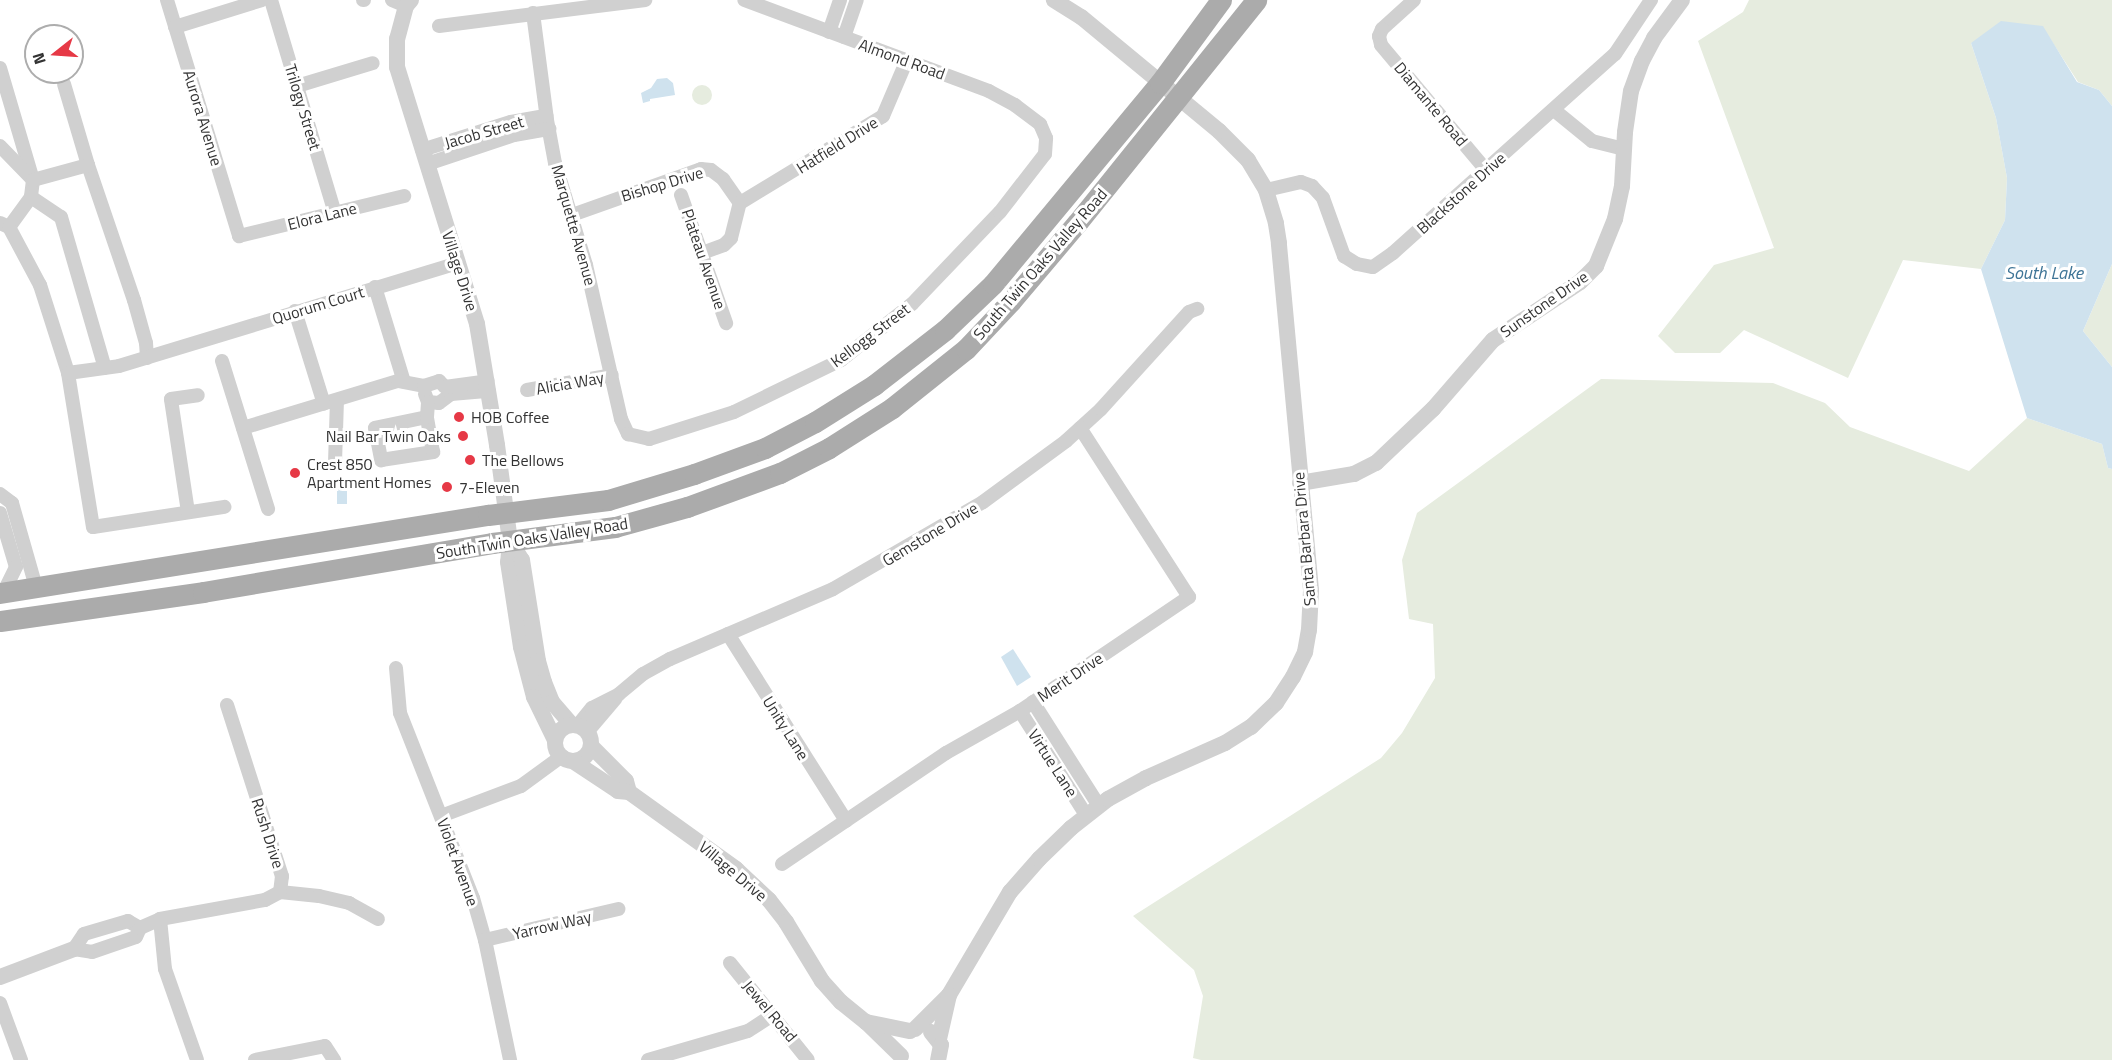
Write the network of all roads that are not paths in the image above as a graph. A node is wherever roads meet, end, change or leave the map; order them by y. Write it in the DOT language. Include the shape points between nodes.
graph roads {
  1 [pos="167,0"];
  2 [pos="262,0"];
  3 [pos="271,0"];
  4 [pos="645,0"];
  5 [pos="744,0"];
  6 [pos="840,0"];
  7 [pos="857,0"];
  8 [pos="1221,0"];
  9 [pos="1256,0"];
  10 [pos="1414,0"];
  11 [pos="1651,0"];
  12 [pos="1682,0"];
  13 [pos="404,1"];
  14 [pos="1064,2"];
  15 [pos="533,13"];
  16 [pos="439,26"];
  17 [pos="175,27"];
  18 [pos="829,32"];
  19 [pos="844,37"];
  20 [pos="906,62"];
  21 [pos="374,63"];
  22 [pos="0,68"];
  23 [pos="1160,83"];
  24 [pos="64,84"];
  25 [pos="297,86"];
  26 [pos="1179,99"];
  27 [pos="1554,110"];
  28 [pos="547,122"];
  29 [pos="1046,138"];
  30 [pos="0,146"];
  31 [pos="1624,149"];
  32 [pos="424,157"];
  33 [pos="88,165"];
  34 [pos="1486,170"];
  35 [pos="33,180"];
  36 [pos="1266,190"];
  37 [pos="681,195"];
  38 [pos="404,196"];
  39 [pos="31,197"];
  40 [pos="740,203"];
  41 [pos="335,213"];
  42 [pos="572,215"];
  43 [pos="4,225"];
  44 [pos="239,236"];
  45 [pos="702,253"];
  46 [pos="457,263"];
  47 [pos="375,287"];
  48 [pos="1197,309"];
  49 [pos="295,311"];
  50 [pos="726,323"];
  51 [pos="147,358"];
  52 [pos="222,361"];
  53 [pos="105,368"];
  54 [pos="68,373"];
  55 [pos="612,375"];
  56 [pos="404,382"];
  57 [pos="424,386"];
  58 [pos="488,386"];
  59 [pos="527,390"];
  60 [pos="198,395"];
  61 [pos="330,402"];
  62 [pos="428,402"];
  63 [pos="427,417"];
  64 [pos="243,428"];
  65 [pos="1080,428"];
  66 [pos="628,434"];
  67 [pos="335,463"];
  68 [pos="1300,483"];
  69 [pos="0,494"];
  70 [pos="224,507"];
  71 [pos="268,509"];
  72 [pos="188,512"];
  73 [pos="506,512"];
  74 [pos="0,513"];
  75 [pos="510,541"];
  76 [pos="36,587"];
  77 [pos="1,598"];
  78 [pos="0,621"];
  79 [pos="728,634"];
  80 [pos="396,668"];
  81 [pos="1033,702"];
  82 [pos="227,705"];
  83 [pos="1020,711"];
  84 [pos="1050,730"];
  85 [pos="582,732"];
  86 [pos="1037,739"];
  87 [pos="555,740"];
  88 [pos="567,759"];
  89 [pos="629,792"];
  90 [pos="1093,810"];
  91 [pos="441,816"];
  92 [pos="846,821"];
  93 [pos="782,864"];
  94 [pos="280,892"];
  95 [pos="618,909"];
  96 [pos="160,919"];
  97 [pos="378,919"];
  98 [pos="113,926"];
  99 [pos="140,928"];
  100 [pos="485,940"];
  101 [pos="118,944"];
  102 [pos="74,949"];
  103 [pos="730,963"];
  104 [pos="0,977"];
  105 [pos="949,994"];
  106 [pos="0,1003"];
  107 [pos="773,1015"];
  108 [pos="866,1022"];
  109 [pos="913,1030"];
  110 [pos="939,1039"];
  111 [pos="902,1058"];
  112 [pos="21,1060"];
  113 [pos="197,1060"];
  114 [pos="255,1060"];
  115 [pos="334,1060"];
  116 [pos="510,1060"];
  117 [pos="648,1060"];
  118 [pos="808,1060"];
  119 [pos="938,1060"];
  1 -- 17 [label="street, Aurora Avenue"];
  2 -- 17 [label="street"];
  3 -- 25 [label="street, Trilogy Street"];
  4 -- 15 [label="street"];
  5 -- 18 [label="street, Almond Road"];
  6 -- 18 [label="street"];
  7 -- 19 [label="street"];
  8 -- 23 [label="main road, South Twin Oaks Valley Road"];
  9 -- 26 [label="main road, South Twin Oaks Valley Road"];
  10 -- 34 [label="street, Diamante Road" via="1382,29 1381,45"];
  11 -- 27 [label="street, Blackstone Drive" via="1622,46"];
  12 -- 31 [label="street, Sunstone Drive" via="1642,61 1631,91"];
  13 -- 32 [label="street, Village Drive" via="397,39 398,67"];
  14 -- 23 [label="street"];
  15 -- 16 [label="street"];
  15 -- 28 [label="street, Marquette Avenue"];
  17 -- 44 [label="street, Aurora Avenue"];
  18 -- 19 [label="street, Almond Road"];
  19 -- 20 [label="street, Almond Road"];
  20 -- 29 [label="street, Almond Road" via="998,96 1040,124"];
  20 -- 40 [label="street, Hatfield Drive" via="883,116"];
  21 -- 25 [label="street"];
  22 -- 35 [label="street"];
  23 -- 26 [label="street, Santa Barbara Drive"];
  23 -- 73 [label="main road, South Twin Oaks Valley Road" via="993,284 945,330 874,385 815,422 738,459 608,500"];
  24 -- 33 [label="street"];
  25 -- 41 [label="street, Trilogy Street"];
  26 -- 36 [label="street, Santa Barbara Drive" via="1233,144 1254,168"];
  26 -- 75 [label="main road, South Twin Oaks Valley Road" via="966,350 892,408 829,448 743,488 615,527"];
  27 -- 31 [label="street" via="1592,141"];
  27 -- 34 [label="street, Blackstone Drive"];
  28 -- 32 [label="street, Jacob Street" via="514,135"];
  28 -- 42 [label="street, Marquette Avenue"];
  29 -- 66 [label="street, Kellogg Street" via="1045,154 1000,212 912,304 842,360 734,412 649,439"];
  30 -- 35 [label="street"];
  31 -- 68 [label="street, Sunstone Drive" via="1615,219 1596,266 1580,282 1493,340 1433,409 1376,463 1354,474"];
  32 -- 46 [label="street, Village Drive"];
  33 -- 35 [label="street"];
  33 -- 51 [label="street" via="134,300"];
  34 -- 36 [label="street, Blackstone Drive" via="1373,267 1344,256 1323,198 1312,186 1301,183"];
  35 -- 39 [label="street"];
  36 -- 68 [label="street, Santa Barbara Drive" via="1279,243"];
  37 -- 45 [label="street, Plateau Avenue"];
  38 -- 41 [label="street, Elora Lane"];
  39 -- 43 [label="street"];
  39 -- 53 [label="street" via="60,217"];
  40 -- 42 [label="street, Bishop Drive" via="723,179 711,170 700,169"];
  40 -- 45 [label="street" via="731,238 724,245"];
  41 -- 44 [label="street, Elora Lane"];
  42 -- 55 [label="street, Marquette Avenue"];
  43 -- 54 [label="street" via="40,285"];
  45 -- 50 [label="street, Plateau Avenue"];
  46 -- 47 [label="street, Quorum Court"];
  46 -- 58 [label="street, Village Drive" via="477,324"];
  47 -- 49 [label="street, Quorum Court"];
  47 -- 56 [label="street"];
  48 -- 65 [label="street, Gemstone Drive" via="1189,312"];
  49 -- 51 [label="street, Quorum Court"];
  49 -- 61 [label="street"];
  51 -- 53 [label="street, Quorum Court"];
  52 -- 64 [label="street"];
  53 -- 54 [label="street, Quorum Court"];
  54 -- 72 [label="street" via="93,527"];
  55 -- 59 [label="street, Alicia Way"];
  55 -- 66 [label="street, Marquette Avenue"];
  56 -- 57 [label="street"];
  56 -- 61 [label="street"];
  57 -- 58 [label="street" via="439,381 445,387"];
  57 -- 62 [label="street"];
  58 -- 62 [label="street" via="451,394 439,403"];
  58 -- 73 [label="street, Village Drive"];
  60 -- 72 [label="street" via="171,399"];
  61 -- 64 [label="street"];
  61 -- 67 [label="street"];
  62 -- 63 [label="street"];
  63 -- 63 [label="street" via="433,452 381,460 375,428"];
  64 -- 71 [label="street"];
  65 -- 79 [label="street, Gemstone Drive" via="984,502 893,557 803,603"];
  65 -- 81 [label="street, Merit Drive" via="1189,597"];
  68 -- 90 [label="street, Santa Barbara Drive" via="1311,611 1305,652 1293,677 1276,703 1251,727 1225,743 1146,778"];
  69 -- 76 [label="street" via="12,503"];
  70 -- 72 [label="street"];
  73 -- 75 [label="street, Village Drive"];
  73 -- 76 [label="main road, South Twin Oaks Valley Road"];
  74 -- 77 [label="street" via="16,567"];
  75 -- 78 [label="main road, South Twin Oaks Valley Road"];
  75 -- 85 [label="street, Village Drive" via="522,560 544,682 552,702"];
  75 -- 87 [label="street, Village Drive" via="508,562 526,672 540,713"];
  76 -- 77 [label="main road" via="25,600"];
  79 -- 85 [label="street, Gemstone Drive" via="643,674"];
  79 -- 92 [label="street, Unity Lane"];
  80 -- 91 [label="street, Violet Avenue" via="400,713"];
  81 -- 83 [label="street, Merit Drive"];
  81 -- 84 [label="street, Virtue Lane"];
  82 -- 94 [label="street, Rush Drive" via="282,876"];
  83 -- 86 [label="street, Virtue Lane"];
  83 -- 92 [label="street, Merit Drive" via="946,753"];
  84 -- 86 [label="street"];
  84 -- 90 [label="street, Virtue Lane"];
  85 -- 87 [label="street" via="563,728"];
  85 -- 88 [label="street" via="583,758"];
  85 -- 89 [label="street, Village Drive" via="626,781"];
  86 -- 90 [label="street, Virtue Lane"];
  87 -- 88 [label="street, Village Drive"];
  88 -- 89 [label="street, Village Drive" via="618,791"];
  88 -- 91 [label="street" via="521,786"];
  89 -- 108 [label="street, Village Drive" via="736,869 769,900 822,981"];
  90 -- 105 [label="street, Santa Barbara Drive" via="1039,859 1010,892"];
  91 -- 100 [label="street, Violet Avenue"];
  92 -- 93 [label="street, Merit Drive"];
  94 -- 96 [label="street, Rush Drive" via="265,900"];
  94 -- 97 [label="street" via="349,903"];
  95 -- 100 [label="street, Yarrow Way"];
  96 -- 99 [label="street, Rush Drive"];
  96 -- 113 [label="street" via="165,969"];
  98 -- 99 [label="street, Rush Drive" via="128,921"];
  98 -- 101 [label="street"];
  98 -- 102 [label="street, Rush Drive" via="84,934"];
  99 -- 101 [label="street, Rush Drive" via="136,938"];
  100 -- 116 [label="street, Violet Avenue"];
  101 -- 102 [label="street, Rush Drive" via="92,952"];
  102 -- 104 [label="street, Rush Drive"];
  103 -- 107 [label="street, Jewel Road"];
  105 -- 109 [label="street, Santa Barbara Drive"];
  105 -- 110 [label="street, Santa Barbara Drive"];
  106 -- 112 [label="street"];
  107 -- 117 [label="street" via="748,1030"];
  107 -- 118 [label="street, Jewel Road"];
  108 -- 109 [label="street, Village Drive"];
  108 -- 111 [label="street, Village Drive"];
  109 -- 110 [label="street, Village Drive" via="929,1030"];
  109 -- 111 [label="street" via="900,1045"];
  110 -- 119 [label="street, Santa Barbara Drive"];
  114 -- 115 [label="street" via="326,1046"];
}
